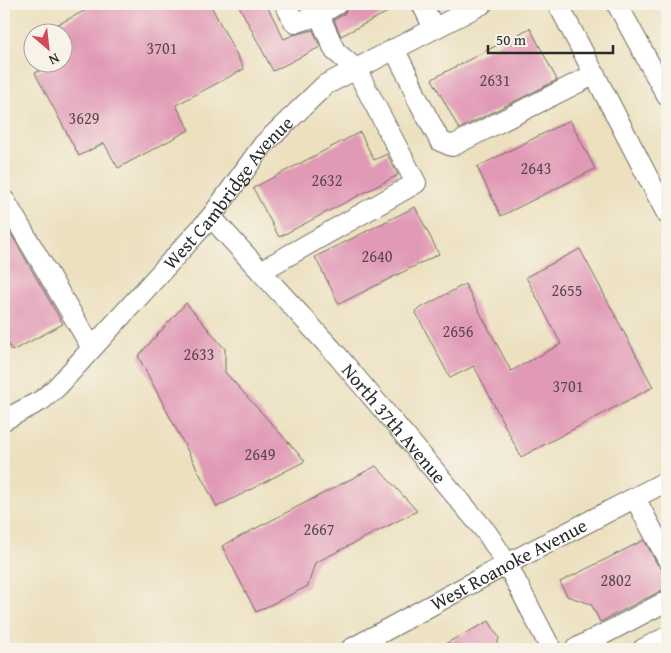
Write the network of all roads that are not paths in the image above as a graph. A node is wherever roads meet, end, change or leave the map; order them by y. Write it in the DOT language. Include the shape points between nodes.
graph roads {
  1 [pos="285,4"];
  2 [pos="337,4"];
  3 [pos="422,4"];
  4 [pos="482,4"];
  5 [pos="618,4"];
  6 [pos="563,5"];
  7 [pos="319,15"];
  8 [pos="434,28"];
  9 [pos="394,49"];
  10 [pos="356,69"];
  11 [pos="595,74"];
  12 [pos="667,96"];
  13 [pos="660,182"];
  14 [pos="4,202"];
  15 [pos="667,214"];
  16 [pos="211,217"];
  17 [pos="261,271"];
  18 [pos="92,348"];
  19 [pos="4,420"];
  20 [pos="667,481"];
  21 [pos="635,498"];
  22 [pos="667,558"];
  23 [pos="507,564"];
  24 [pos="667,601"];
  25 [pos="667,637"];
  26 [pos="361,647"];
  27 [pos="550,649"];
  28 [pos="575,649"];
  29 [pos="643,649"];
  1 -- 7 [label="street" via="296,23"];
  2 -- 7 [label="street"];
  3 -- 8 [label="street"];
  4 -- 8 [label="street, West Cambridge Avenue"];
  5 -- 12 [label="street"];
  6 -- 11 [label="street"];
  7 -- 10 [label="street" via="336,51"];
  8 -- 9 [label="street, West Cambridge Avenue"];
  9 -- 10 [label="street, West Cambridge Avenue"];
  9 -- 11 [label="street" via="440,141 452,146"];
  10 -- 16 [label="street, West Cambridge Avenue" via="325,85 263,145"];
  10 -- 17 [label="street" via="416,183"];
  11 -- 13 [label="street"];
  13 -- 15 [label="street"];
  14 -- 18 [label="street"];
  16 -- 17 [label="street, North 37th Avenue"];
  16 -- 18 [label="street, West Cambridge Avenue"];
  17 -- 23 [label="street, North 37th Avenue" via="336,354 487,533"];
  18 -- 19 [label="street, West Cambridge Avenue" via="42,400"];
  20 -- 21 [label="street, West Roanoke Avenue"];
  21 -- 22 [label="street"];
  21 -- 23 [label="street, West Roanoke Avenue"];
  23 -- 26 [label="street, West Roanoke Avenue"];
  23 -- 27 [label="street, North 37th Avenue"];
  24 -- 28 [label="street"];
  25 -- 29 [label="street"];
}
